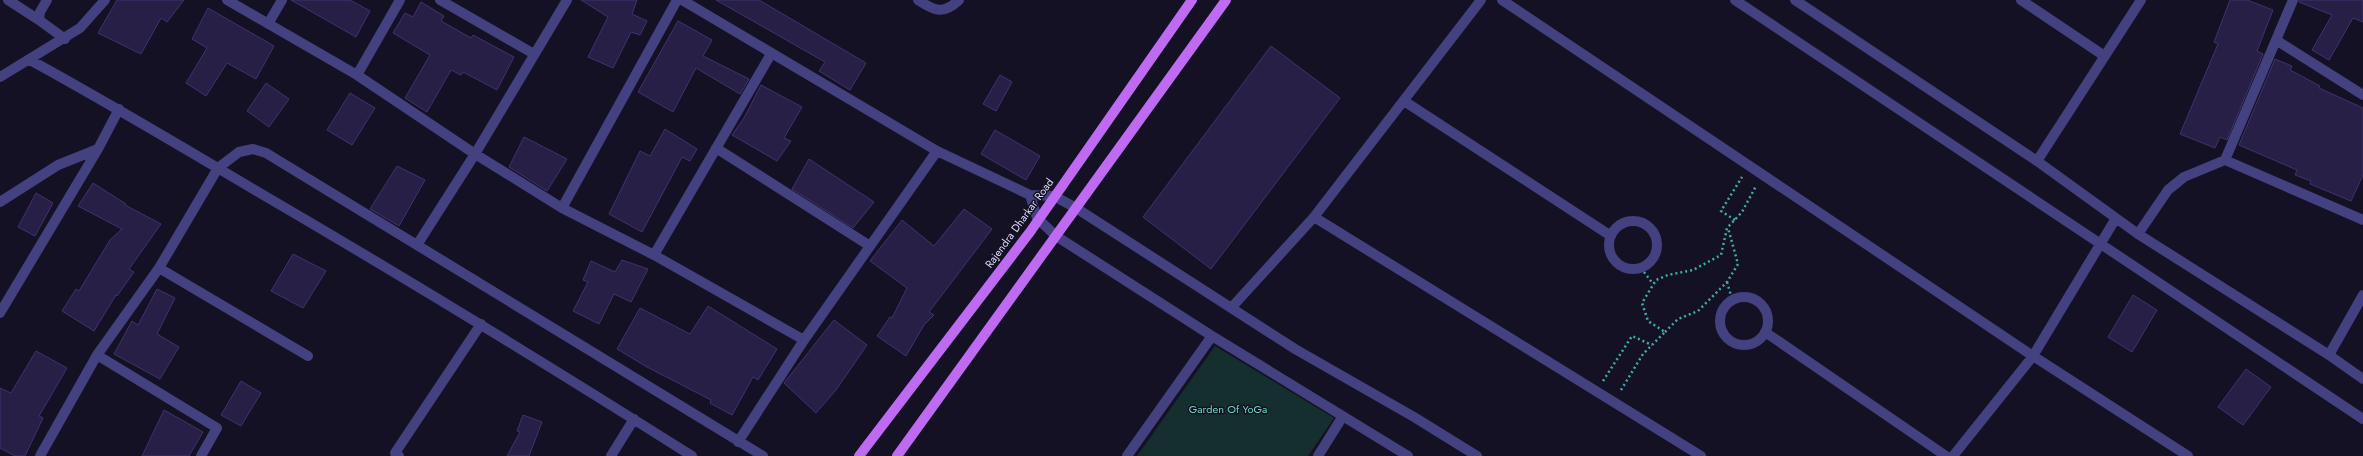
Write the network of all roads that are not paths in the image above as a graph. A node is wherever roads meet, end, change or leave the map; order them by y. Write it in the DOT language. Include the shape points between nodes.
graph roads {
  1 [pos="8,0"];
  2 [pos="47,0"];
  3 [pos="105,0"];
  4 [pos="227,0"];
  5 [pos="282,0"];
  6 [pos="400,0"];
  7 [pos="440,0"];
  8 [pos="567,0"];
  9 [pos="677,0"];
  10 [pos="682,0"];
  11 [pos="918,0"];
  12 [pos="959,0"];
  13 [pos="1192,0"];
  14 [pos="1226,0"];
  15 [pos="1480,0"];
  16 [pos="1502,0"];
  17 [pos="1735,0"];
  18 [pos="1795,0"];
  19 [pos="2020,0"];
  20 [pos="2141,0"];
  21 [pos="2293,0"];
  22 [pos="39,20"];
  23 [pos="268,24"];
  24 [pos="65,39"];
  25 [pos="2276,40"];
  26 [pos="534,54"];
  27 [pos="771,54"];
  28 [pos="2103,55"];
  29 [pos="30,60"];
  30 [pos="357,75"];
  31 [pos="0,77"];
  32 [pos="2363,95"];
  33 [pos="1404,101"];
  34 [pos="119,109"];
  35 [pos="716,148"];
  36 [pos="98,149"];
  37 [pos="937,150"];
  38 [pos="475,154"];
  39 [pos="2225,160"];
  40 [pos="2037,161"];
  41 [pos="218,168"];
  42 [pos="1030,195"];
  43 [pos="1054,196"];
  44 [pos="0,202"];
  45 [pos="562,208"];
  46 [pos="1076,208"];
  47 [pos="1314,217"];
  48 [pos="1037,218"];
  49 [pos="2116,218"];
  50 [pos="2363,220"];
  51 [pos="2138,234"];
  52 [pos="1056,236"];
  53 [pos="1611,236"];
  54 [pos="2100,244"];
  55 [pos="417,245"];
  56 [pos="870,246"];
  57 [pos="654,256"];
  58 [pos="159,268"];
  59 [pos="2363,295"];
  60 [pos="1232,307"];
  61 [pos="0,313"];
  62 [pos="481,324"];
  63 [pos="1765,332"];
  64 [pos="1212,336"];
  65 [pos="804,340"];
  66 [pos="97,355"];
  67 [pos="2329,355"];
  68 [pos="308,356"];
  69 [pos="2033,356"];
  70 [pos="2363,379"];
  71 [pos="1343,416"];
  72 [pos="634,419"];
  73 [pos="2363,419"];
  74 [pos="738,442"];
  75 [pos="40,456"];
  76 [pos="201,456"];
  77 [pos="399,456"];
  78 [pos="611,456"];
  79 [pos="692,456"];
  80 [pos="763,456"];
  81 [pos="859,456"];
  82 [pos="897,456"];
  83 [pos="1127,456"];
  84 [pos="1318,456"];
  85 [pos="1408,456"];
  86 [pos="1477,456"];
  87 [pos="1701,456"];
  88 [pos="1946,456"];
  89 [pos="1953,456"];
  90 [pos="2188,456"];
  1 -- 22 [label="street"];
  2 -- 22 [label="street" via="40,12"];
  3 -- 24 [label="street" via="80,28"];
  4 -- 23 [label="street"];
  5 -- 23 [label="street"];
  6 -- 30 [label="street"];
  7 -- 26 [label="street"];
  8 -- 26 [label="street"];
  9 -- 45 [label="street"];
  10 -- 27 [label="street"];
  11 -- 12 [label="street" via="942,11"];
  13 -- 43 [label="main road, Rajendra Dharkar Road"];
  14 -- 46 [label="main road"];
  15 -- 33 [label="street"];
  16 -- 69 [label="street"];
  17 -- 54 [label="street"];
  18 -- 40 [label="street"];
  19 -- 28 [label="street"];
  20 -- 28 [label="street"];
  21 -- 25 [label="street"];
  22 -- 24 [label="street"];
  23 -- 30 [label="street"];
  24 -- 29 [label="street"];
  25 -- 32 [label="street"];
  25 -- 39 [label="street"];
  26 -- 38 [label="street"];
  27 -- 35 [label="street"];
  27 -- 37 [label="street"];
  28 -- 40 [label="street"];
  29 -- 31 [label="street"];
  29 -- 34 [label="street"];
  30 -- 38 [label="street"];
  33 -- 47 [label="street"];
  33 -- 53 [label="street"];
  34 -- 36 [label="street"];
  34 -- 41 [label="street"];
  35 -- 56 [label="street"];
  35 -- 57 [label="street"];
  36 -- 44 [label="street" via="58,166"];
  36 -- 61 [label="street"];
  37 -- 42 [label="street"];
  37 -- 56 [label="street"];
  38 -- 45 [label="street"];
  38 -- 55 [label="street"];
  39 -- 50 [label="street"];
  39 -- 51 [label="street" via="2184,177 2168,190"];
  40 -- 49 [label="street"];
  41 -- 55 [label="street" via="239,152 254,149 266,153"];
  41 -- 58 [label="street"];
  41 -- 62 [label="street"];
  42 -- 43 [label="street"];
  42 -- 48 [label="street"];
  43 -- 46 [label="street"];
  43 -- 48 [label="main road, Rajendra Dharkar Road"];
  45 -- 57 [label="street"];
  46 -- 52 [label="main road"];
  46 -- 60 [label="street"];
  47 -- 60 [label="street"];
  47 -- 87 [label="street"];
  48 -- 52 [label="street"];
  48 -- 81 [label="main road, Rajendra Dharkar Road" via="1030,232"];
  49 -- 51 [label="street"];
  49 -- 54 [label="street"];
  51 -- 67 [label="street"];
  52 -- 64 [label="street"];
  52 -- 82 [label="main road"];
  53 -- 53 [label="street" via="1610,252 1618,265 1633,270 1641,268 1653,259 1657,244 1651,229 1638,222 1629,221 1616,229"];
  54 -- 69 [label="street"];
  54 -- 73 [label="street"];
  55 -- 74 [label="street"];
  56 -- 65 [label="street"];
  57 -- 65 [label="street"];
  58 -- 66 [label="street"];
  58 -- 68 [label="street"];
  59 -- 67 [label="street"];
  60 -- 86 [label="street" via="1295,349"];
  62 -- 72 [label="street"];
  62 -- 77 [label="street" via="395,453"];
  63 -- 63 [label="street" via="1768,319 1762,304 1748,297 1732,299 1724,307 1719,319 1723,334 1729,340 1736,344 1751,344"];
  63 -- 88 [label="street"];
  64 -- 71 [label="street"];
  64 -- 83 [label="street"];
  65 -- 74 [label="street"];
  66 -- 75 [label="street"];
  66 -- 76 [label="street" via="217,428"];
  67 -- 70 [label="street"];
  69 -- 89 [label="street"];
  69 -- 90 [label="street"];
  71 -- 84 [label="street"];
  71 -- 85 [label="street"];
  72 -- 78 [label="street"];
  72 -- 79 [label="street"];
  74 -- 80 [label="street"];
}
